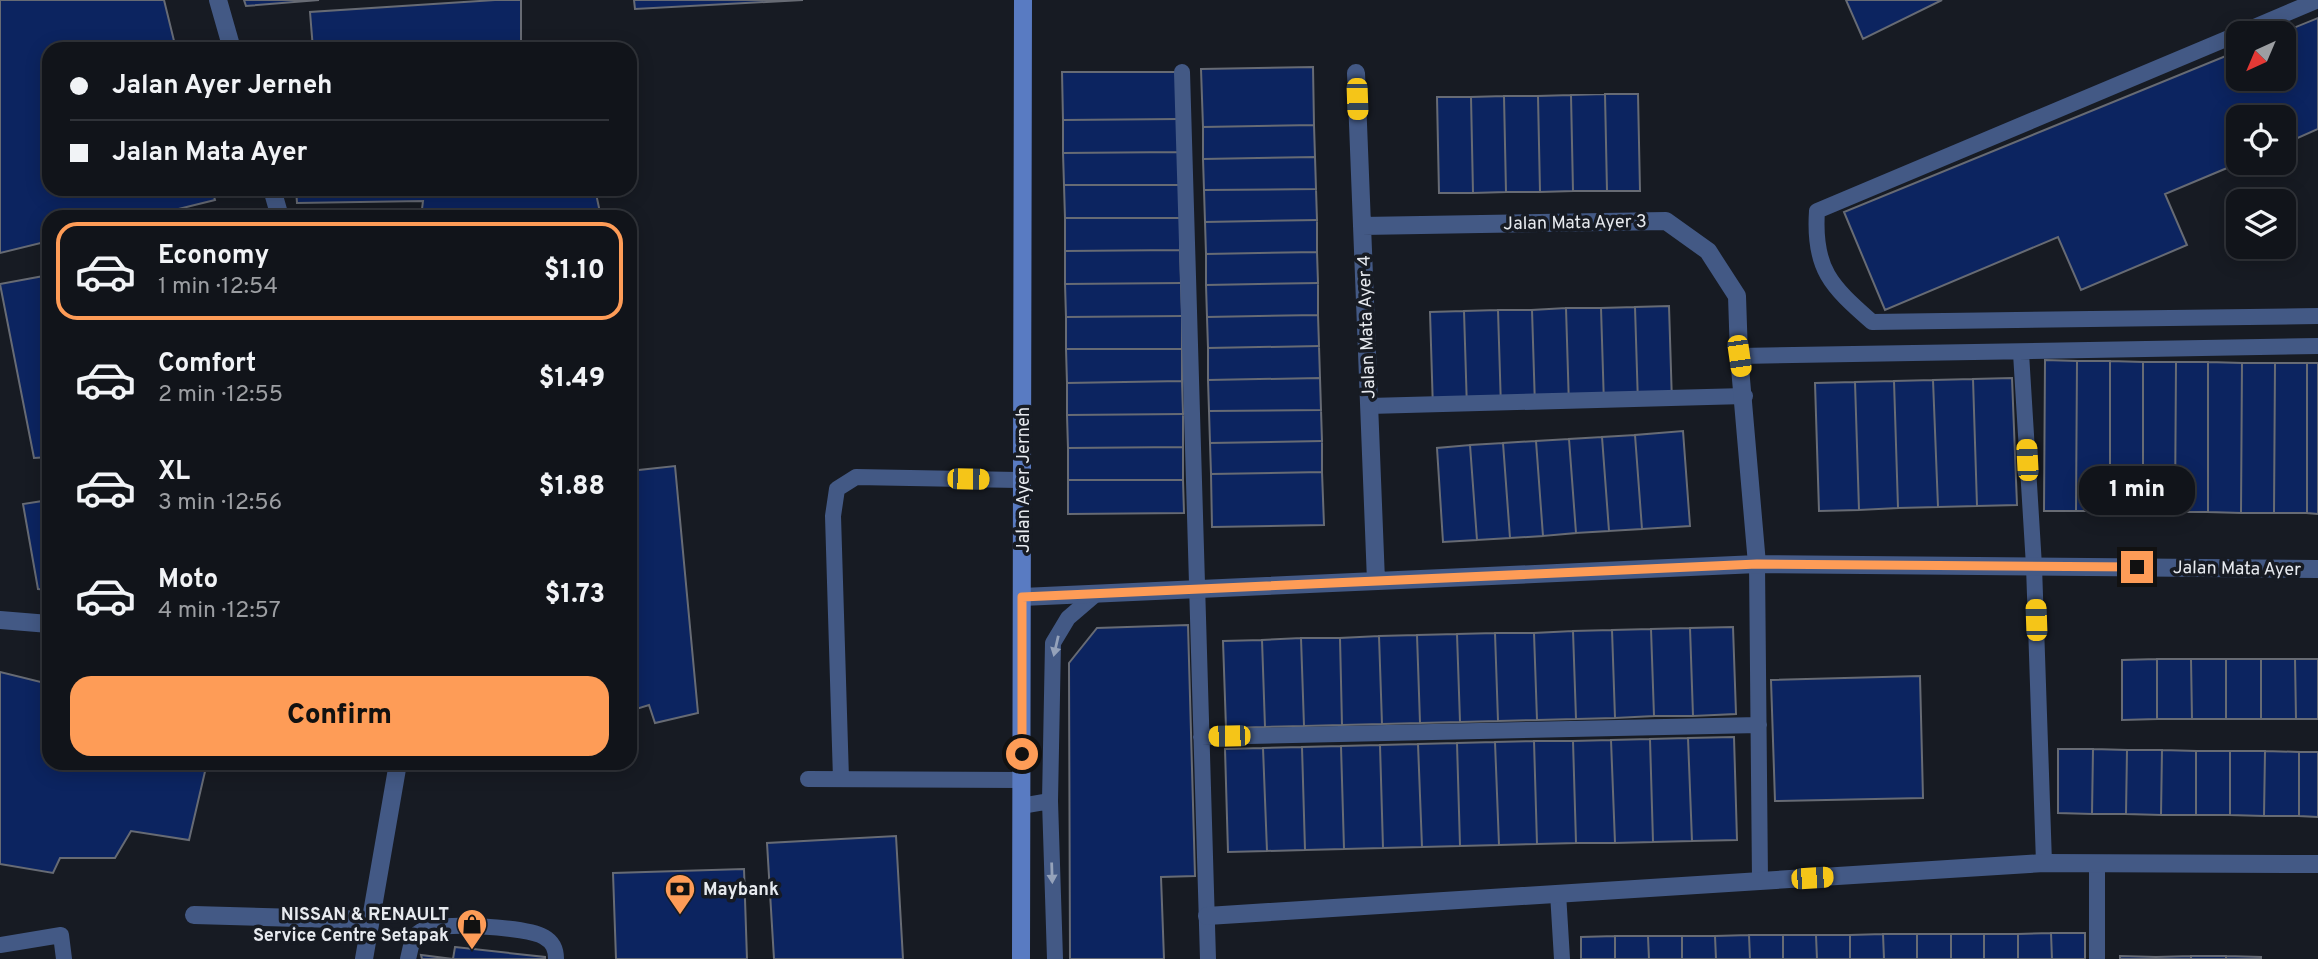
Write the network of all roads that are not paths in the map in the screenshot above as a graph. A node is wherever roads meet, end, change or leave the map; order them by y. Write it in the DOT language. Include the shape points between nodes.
graph roads {
  1 [pos="218,0"];
  2 [pos="1023,0"];
  3 [pos="2318,0"];
  4 [pos="2269,21"];
  5 [pos="2226,39"];
  6 [pos="230,42"];
  7 [pos="1182,72"];
  8 [pos="1356,73"];
  9 [pos="1362,226"];
  10 [pos="2318,316"];
  11 [pos="2318,346"];
  12 [pos="2021,353"];
  13 [pos="1739,356"];
  14 [pos="1745,396"];
  15 [pos="1369,406"];
  16 [pos="1024,480"];
  17 [pos="1757,564"];
  18 [pos="2034,566"];
  19 [pos="2318,569"];
  20 [pos="1377,581"];
  21 [pos="1196,589"];
  22 [pos="1096,594"];
  23 [pos="1022,597"];
  24 [pos="0,620"];
  25 [pos="42,623"];
  26 [pos="1759,725"];
  27 [pos="1201,737"];
  28 [pos="397,770"];
  29 [pos="808,779"];
  30 [pos="841,779"];
  31 [pos="1021,780"];
  32 [pos="1050,802"];
  33 [pos="1021,806"];
  34 [pos="2044,863"];
  35 [pos="2098,863"];
  36 [pos="2318,864"];
  37 [pos="1760,881"];
  38 [pos="1558,893"];
  39 [pos="194,915"];
  40 [pos="1208,916"];
  41 [pos="371,920"];
  42 [pos="0,945"];
  43 [pos="64,959"];
  44 [pos="364,959"];
  45 [pos="408,959"];
  46 [pos="556,959"];
  47 [pos="1021,959"];
  48 [pos="1055,959"];
  49 [pos="1208,959"];
  50 [pos="1562,959"];
  51 [pos="2097,959"];
  1 -- 6 [label="street"];
  2 -- 16 [label="main road, Jalan Ayer Jerneh"];
  3 -- 4 [label="lane"];
  5 -- 10 [label="lane" via="1817,211 1815,232 1825,276 1872,322"];
  7 -- 21 [label="lane"];
  8 -- 9 [label="street, Jalan Mata Ayer 4"];
  9 -- 13 [label="street, Jalan Mata Ayer 3" via="1666,221 1708,251 1737,296"];
  9 -- 15 [label="street, Jalan Mata Ayer 4"];
  11 -- 12 [label="lane"];
  12 -- 13 [label="lane"];
  12 -- 18 [label="lane"];
  13 -- 14 [label="street, Jalan Mata Ayer 3"];
  14 -- 15 [label="lane"];
  14 -- 17 [label="street, Jalan Mata Ayer 3"];
  15 -- 20 [label="street, Jalan Mata Ayer 4"];
  16 -- 23 [label="main road, Jalan Ayer Jerneh"];
  16 -- 30 [label="lane" via="856,477 837,489 833,516"];
  17 -- 18 [label="street, Jalan Mata Ayer"];
  17 -- 20 [label="street, Jalan Mata Ayer"];
  17 -- 26 [label="lane"];
  18 -- 19 [label="street, Jalan Mata Ayer"];
  18 -- 34 [label="lane"];
  20 -- 21 [label="street, Jalan Mata Ayer"];
  21 -- 22 [label="street, Jalan Mata Ayer"];
  21 -- 27 [label="lane"];
  22 -- 23 [label="street, Jalan Mata Ayer"];
  22 -- 32 [label="lane, one-way" via="1068,618 1053,643"];
  23 -- 31 [label="main road, Jalan Ayer Jerneh"];
  24 -- 25 [label="street"];
  26 -- 27 [label="lane"];
  26 -- 37 [label="lane"];
  27 -- 40 [label="lane"];
  28 -- 41 [label="street"];
  29 -- 30 [label="lane"];
  30 -- 31 [label="lane"];
  31 -- 33 [label="main road, Jalan Ayer Jerneh"];
  32 -- 33 [label="lane"];
  32 -- 48 [label="lane, one-way"];
  33 -- 47 [label="main road, Jalan Ayer Jerneh"];
  34 -- 35 [label="street"];
  34 -- 37 [label="street"];
  35 -- 36 [label="street"];
  35 -- 51 [label="lane"];
  37 -- 38 [label="street"];
  38 -- 40 [label="street"];
  38 -- 50 [label="lane"];
  39 -- 41 [label="street"];
  40 -- 49 [label="lane"];
  41 -- 44 [label="street"];
  42 -- 43 [label="lane" via="61,935"];
  45 -- 46 [label="lane" via="413,937 424,929 444,926 532,931 547,938 556,949"];
}
